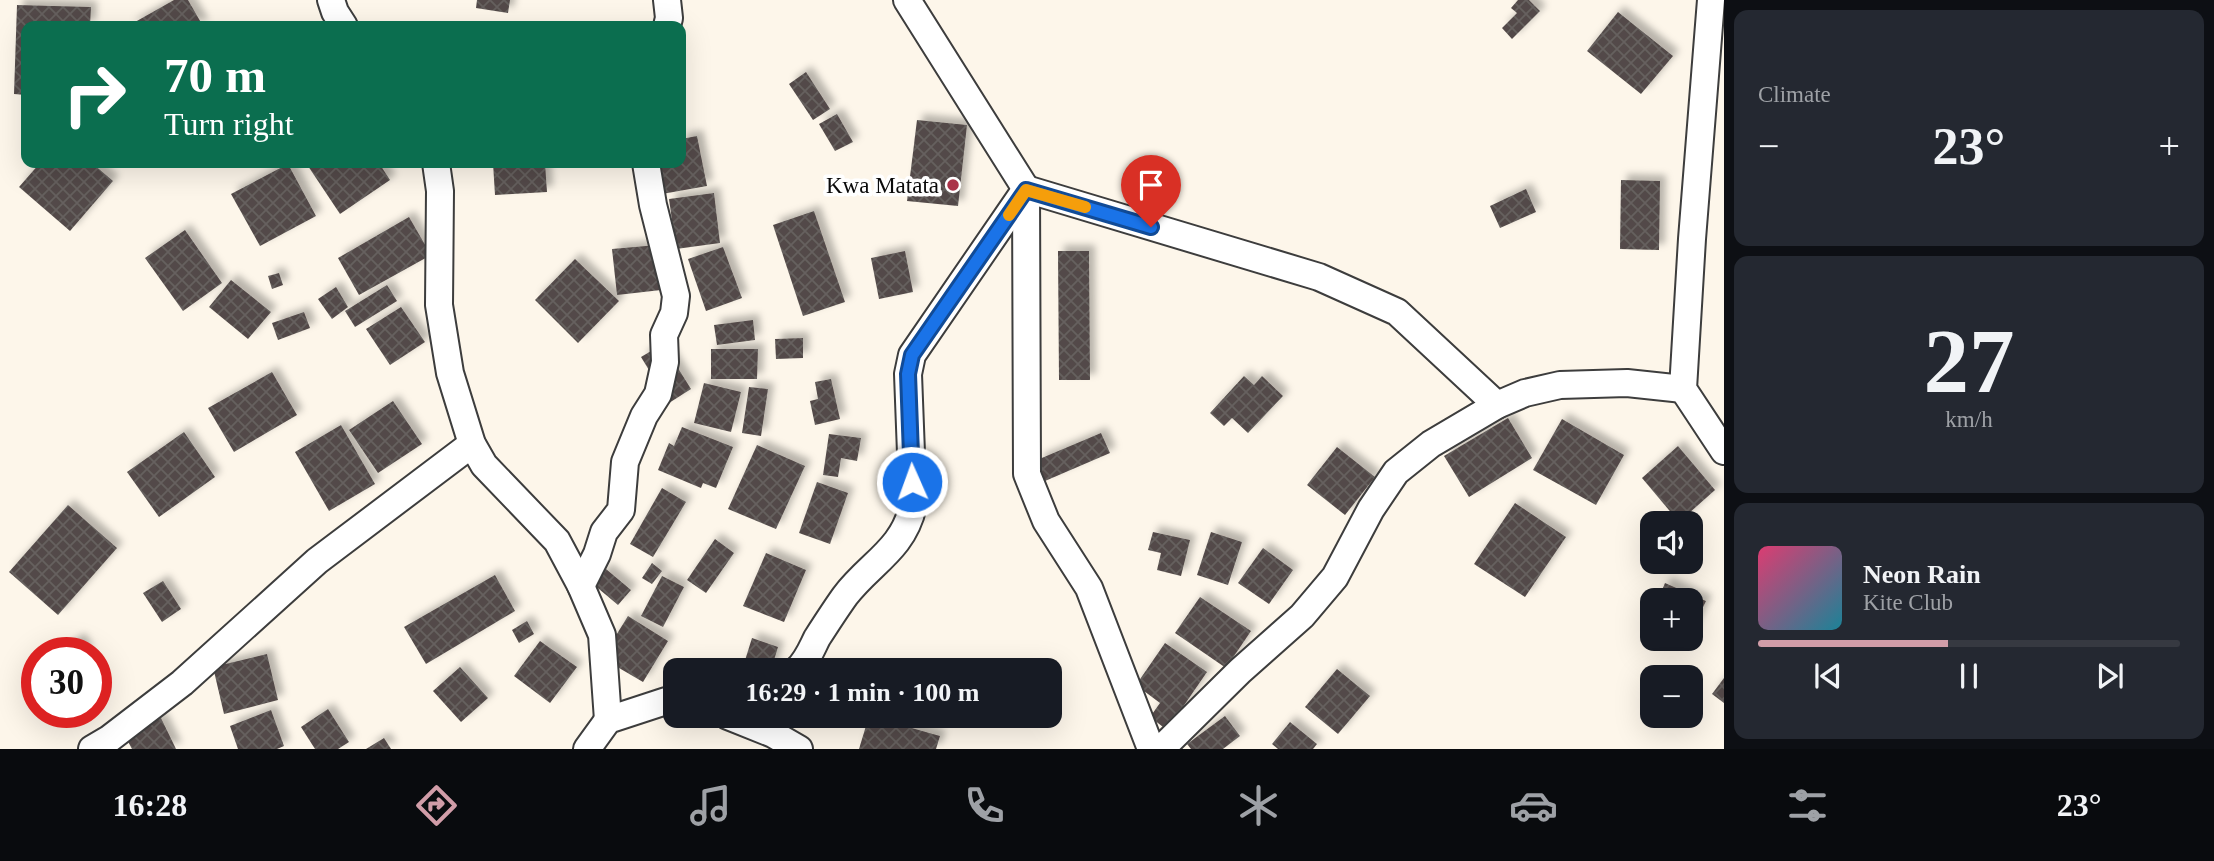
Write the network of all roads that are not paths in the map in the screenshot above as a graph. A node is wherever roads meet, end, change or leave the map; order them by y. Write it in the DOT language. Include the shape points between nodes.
graph roads {
  1 [pos="331,0"];
  2 [pos="667,0"];
  3 [pos="907,0"];
  4 [pos="1711,0"];
  5 [pos="341,21"];
  6 [pos="668,21"];
  7 [pos="437,168"];
  8 [pos="647,168"];
  9 [pos="1026,190"];
  10 [pos="1683,389"];
  11 [pos="1497,405"];
  12 [pos="472,444"];
  13 [pos="1724,451"];
  14 [pos="581,586"];
  15 [pos="808,658"];
  16 [pos="663,702"];
  17 [pos="608,720"];
  18 [pos="760,728"];
  19 [pos="92,749"];
  20 [pos="587,749"];
  21 [pos="799,749"];
  22 [pos="1151,749"];
  23 [pos="1161,749"];
  1 -- 5 [label="street"];
  2 -- 6 [label="street"];
  3 -- 9 [label="street"];
  4 -- 10 [label="street"];
  7 -- 12 [label="street" via="439,305 450,373"];
  8 -- 14 [label="street" via="676,296 674,313 664,335 665,362 658,394 625,462 621,510 604,532"];
  9 -- 11 [label="street" via="1300,271 1386,307"];
  9 -- 15 [label="street" via="912,355 908,374 913,506 909,523 894,547 846,594"];
  9 -- 22 [label="street" via="1027,474 1046,521 1089,588"];
  10 -- 11 [label="street" via="1628,383 1560,385"];
  10 -- 13 [label="street"];
  11 -- 23 [label="street" via="1431,444 1396,472 1335,577 1302,616"];
  12 -- 14 [label="street" via="484,466 557,541"];
  12 -- 19 [label="street" via="317,561 182,683"];
  14 -- 17 [label="street" via="602,635"];
  16 -- 17 [label="street"];
  17 -- 20 [label="street"];
  18 -- 21 [label="street"];
}
